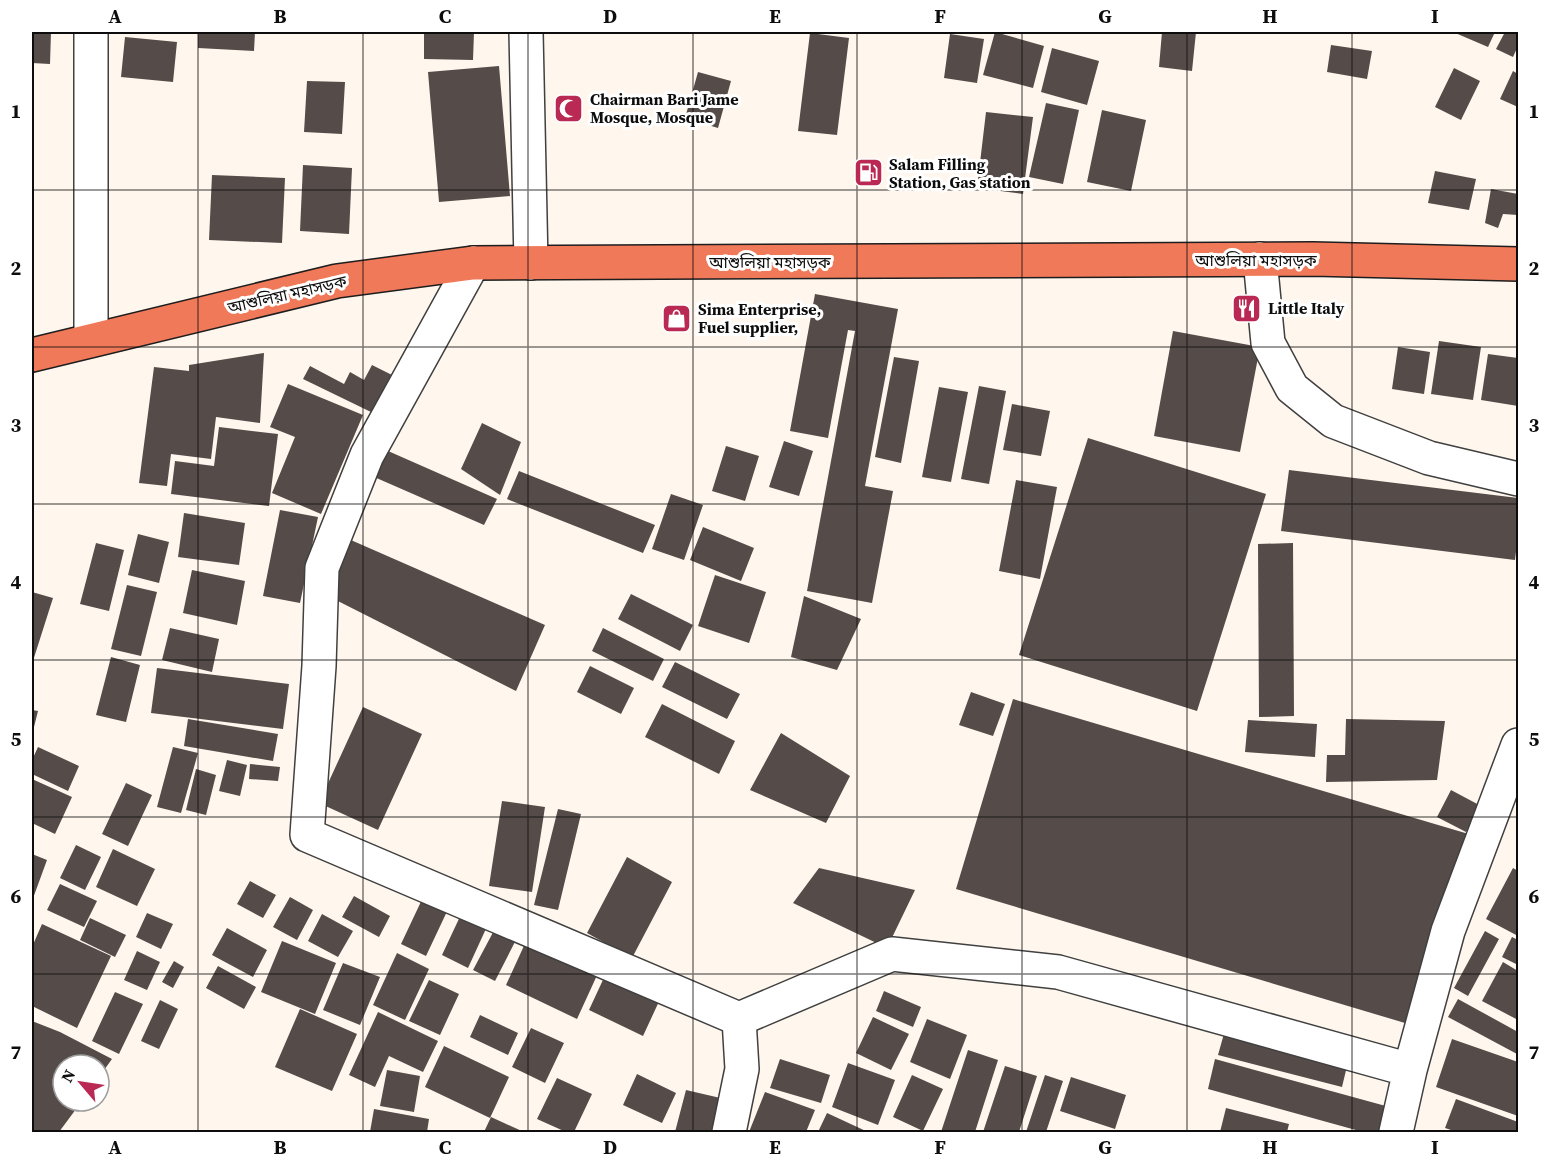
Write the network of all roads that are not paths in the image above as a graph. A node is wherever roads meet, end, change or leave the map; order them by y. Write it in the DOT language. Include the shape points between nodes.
graph roads {
  1 [pos="92,32"];
  2 [pos="526,32"];
  3 [pos="1260,260"];
  4 [pos="531,263"];
  5 [pos="473,264"];
  6 [pos="1518,264"];
  7 [pos="91,340"];
  8 [pos="32,355"];
  9 [pos="1518,479"];
  10 [pos="1518,745"];
  11 [pos="739,1019"];
  12 [pos="1410,1070"];
  13 [pos="729,1132"];
  14 [pos="1396,1132"];
  1 -- 7 [label="street"];
  2 -- 4 [label="street"];
  3 -- 4 [label="highway, আশুলিয়া মহাসড়ক"];
  3 -- 6 [label="highway, আশুলিয়া মহাসড়ক"];
  3 -- 9 [label="street" via="1268,343 1292,388 1333,421 1429,458"];
  4 -- 5 [label="highway, আশুলিয়া মহাসড়ক"];
  5 -- 7 [label="highway, আশুলিয়া মহাসড়ক" via="337,281"];
  5 -- 11 [label="street" via="367,455 322,568 307,835"];
  7 -- 8 [label="highway, আশুলিয়া মহাসড়ক"];
  10 -- 12 [label="street" via="1448,931"];
  11 -- 12 [label="street" via="892,954 1058,972"];
  11 -- 13 [label="street" via="742,1069"];
  12 -- 14 [label="street"];
}
